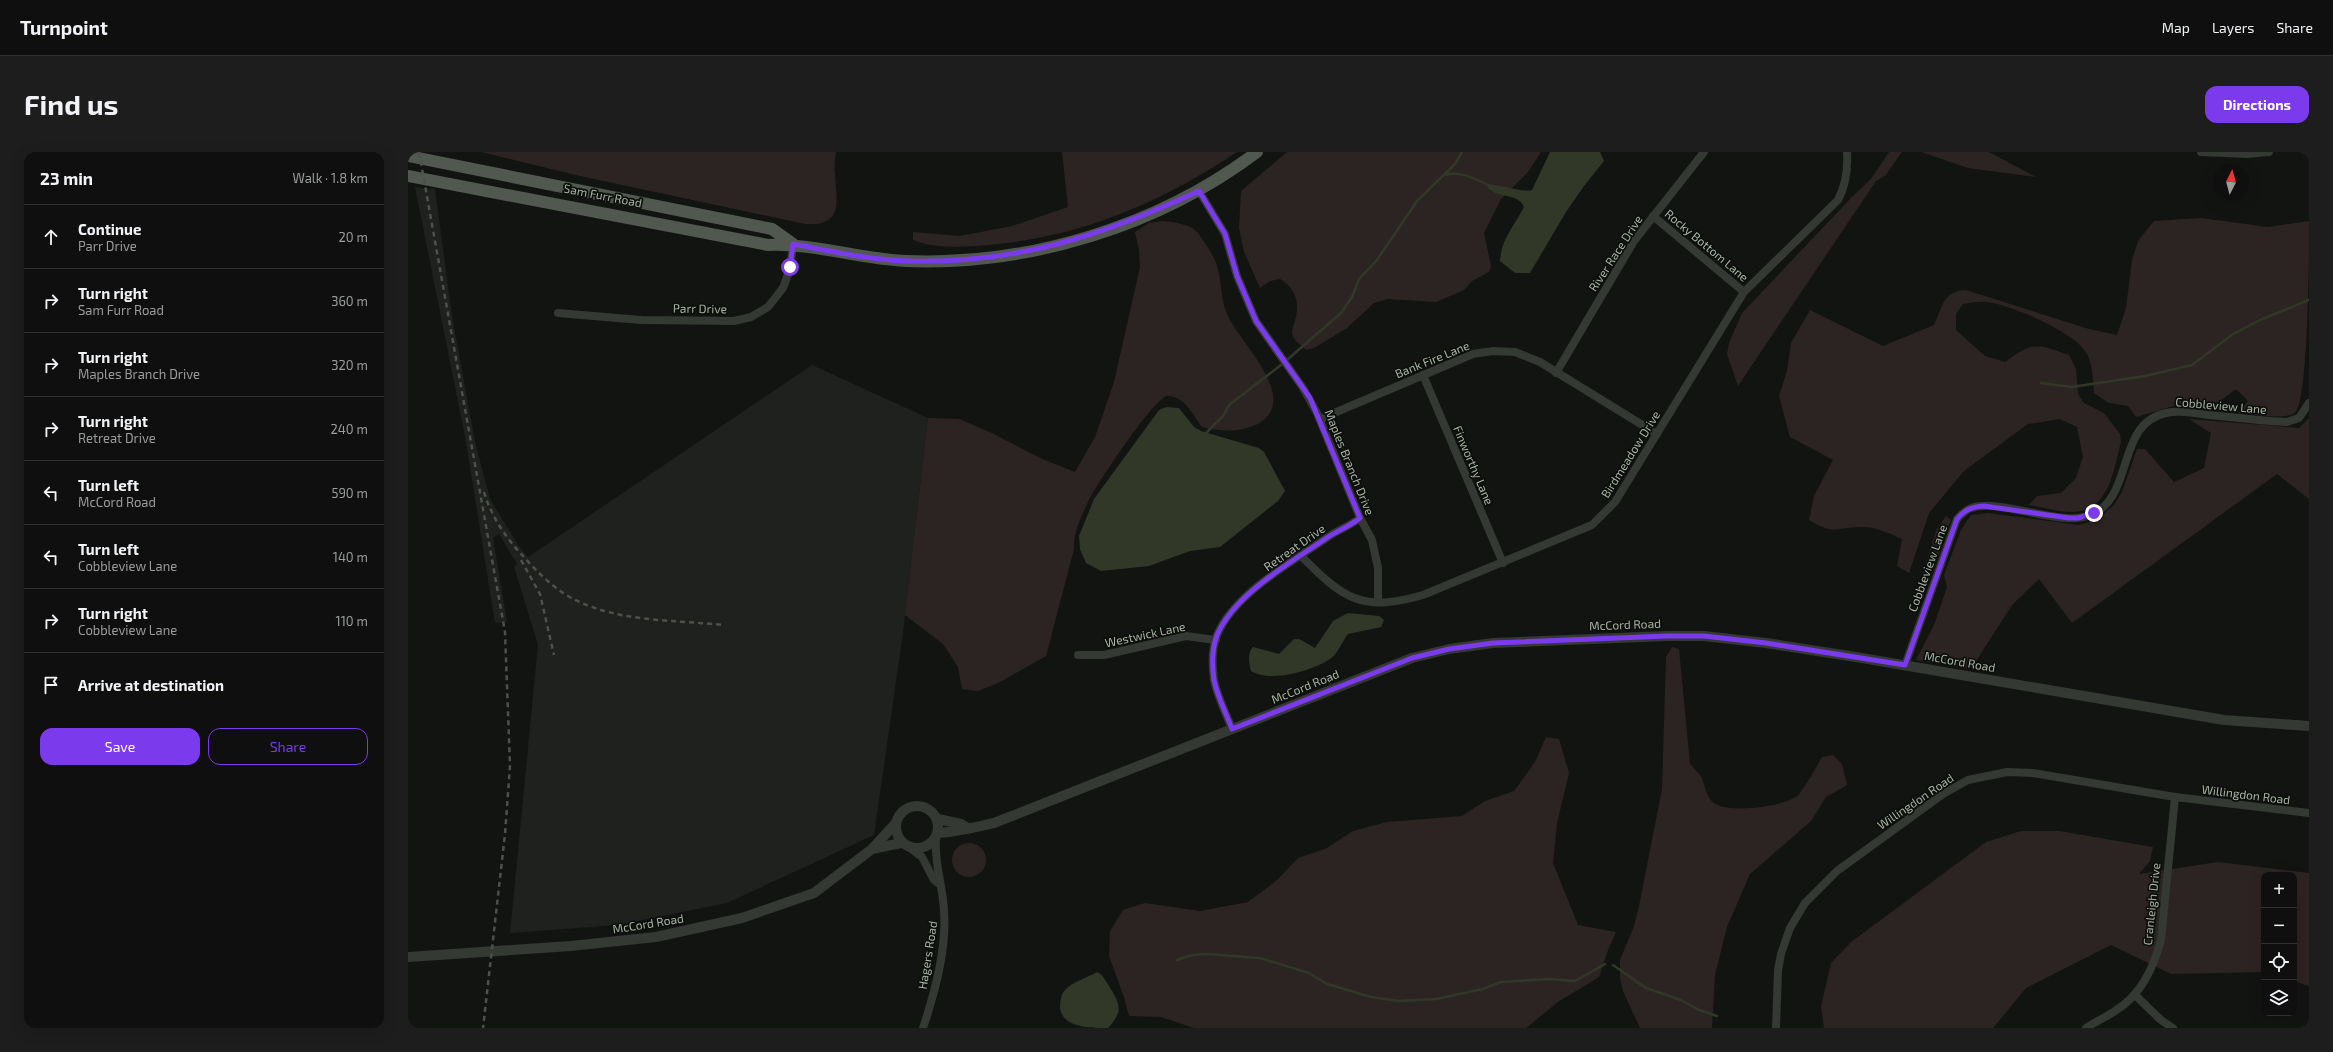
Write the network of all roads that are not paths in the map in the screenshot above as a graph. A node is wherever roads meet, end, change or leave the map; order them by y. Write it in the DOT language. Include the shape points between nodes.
graph roads {
  1 [pos="1257,152"];
  2 [pos="1704,152"];
  3 [pos="1847,152"];
  4 [pos="2201,152"];
  5 [pos="2269,152"];
  6 [pos="408,156"];
  7 [pos="408,176"];
  8 [pos="1199,191"];
  9 [pos="1653,216"];
  10 [pos="793,244"];
  11 [pos="1744,292"];
  12 [pos="558,313"];
  13 [pos="1556,373"];
  14 [pos="1423,375"];
  15 [pos="2309,404"];
  16 [pos="1320,419"];
  17 [pos="1657,434"];
  18 [pos="1360,518"];
  19 [pos="1301,556"];
  20 [pos="1503,563"];
  21 [pos="1378,602"];
  22 [pos="1216,640"];
  23 [pos="1078,655"];
  24 [pos="1905,665"];
  25 [pos="2309,726"];
  26 [pos="1232,729"];
  27 [pos="2174,797"];
  28 [pos="2309,813"];
  29 [pos="938,819"];
  30 [pos="896,823"];
  31 [pos="968,828"];
  32 [pos="937,836"];
  33 [pos="905,845"];
  34 [pos="872,849"];
  35 [pos="939,884"];
  36 [pos="408,957"];
  37 [pos="2135,995"];
  38 [pos="923,1028"];
  39 [pos="1776,1028"];
  40 [pos="2086,1028"];
  41 [pos="2172,1028"];
  1 -- 8 [label="main road, Sam Furr Road"];
  2 -- 9 [label="street, River Race Drive"];
  3 -- 11 [label="street, Birdmeadow Drive" via="1844,189 1838,200"];
  4 -- 5 [label="street"];
  6 -- 10 [label="main road, Sam Furr Road" via="772,229"];
  7 -- 10 [label="main road, Sam Furr Road" via="761,244"];
  8 -- 10 [label="main road, Sam Furr Road" via="1106,231 1061,244 999,256 906,261 851,255"];
  8 -- 16 [label="street, Maples Branch Drive" via="1225,234 1237,276 1256,321 1303,388"];
  9 -- 11 [label="street, Rocky Bottom Lane"];
  9 -- 13 [label="street, River Race Drive" via="1634,241"];
  10 -- 12 [label="street, Parr Drive" via="790,269 783,288 768,307 751,317 734,321 641,320"];
  11 -- 17 [label="street, Birdmeadow Drive"];
  13 -- 14 [label="street, Bank Fire Lane" via="1540,362 1515,352 1493,351 1473,354"];
  13 -- 17 [label="street, Bank Fire Lane"];
  14 -- 16 [label="street, Bank Fire Lane"];
  14 -- 20 [label="street, Finworthy Lane"];
  15 -- 24 [label="street, Cobbleview Lane" via="2299,418 2287,422 2180,412 2156,416 2143,426 2133,441 2111,499 2101,509 2087,516 2069,518 1984,506 1976,506 1965,511 1957,519"];
  16 -- 18 [label="street, Maples Branch Drive"];
  17 -- 20 [label="street, Birdmeadow Drive" via="1616,502 1592,525"];
  18 -- 19 [label="street, Retreat Drive"];
  18 -- 21 [label="street, Maples Branch Drive" via="1372,540 1376,555"];
  19 -- 21 [label="street, Birdmeadow Drive" via="1329,584 1348,597"];
  19 -- 22 [label="street, Retreat Drive" via="1240,602 1226,619"];
  20 -- 21 [label="street, Birdmeadow Drive" via="1401,602"];
  22 -- 23 [label="street, Westwick Lane" via="1186,636 1104,655"];
  22 -- 26 [label="street, Retreat Drive" via="1213,656 1214,681"];
  24 -- 25 [label="street, McCord Road" via="2224,720"];
  24 -- 26 [label="street, McCord Road" via="1704,636 1493,643 1449,649 1412,658"];
  26 -- 31 [label="street, McCord Road" via="994,823"];
  27 -- 28 [label="street, Willingdon Road"];
  27 -- 37 [label="street, Cranleigh Drive" via="2161,940 2152,969"];
  27 -- 39 [label="street, Willingdon Road" via="2018,772 1982,776 1953,787 1837,872 1805,903 1790,928 1781,954"];
  29 -- 30 [label="street, McCord Road" via="929,808 913,806 902,812"];
  29 -- 31 [label="street, McCord Road"];
  29 -- 32 [label="street"];
  30 -- 33 [label="street" via="897,835"];
  30 -- 34 [label="street, McCord Road"];
  31 -- 32 [label="street, McCord Road"];
  32 -- 33 [label="street, McCord Road" via="921,849"];
  32 -- 35 [label="street, Hagers Road" via="935,857 940,877"];
  33 -- 34 [label="street, McCord Road"];
  33 -- 35 [label="street, Hagers Road" via="922,857 934,880"];
  34 -- 36 [label="street, McCord Road" via="814,892 742,918 681,933 571,946"];
  35 -- 38 [label="street, Hagers Road" via="945,917 931,1003"];
  37 -- 40 [label="street, Cranleigh Drive" via="2116,1011"];
  37 -- 41 [label="street"];
}
